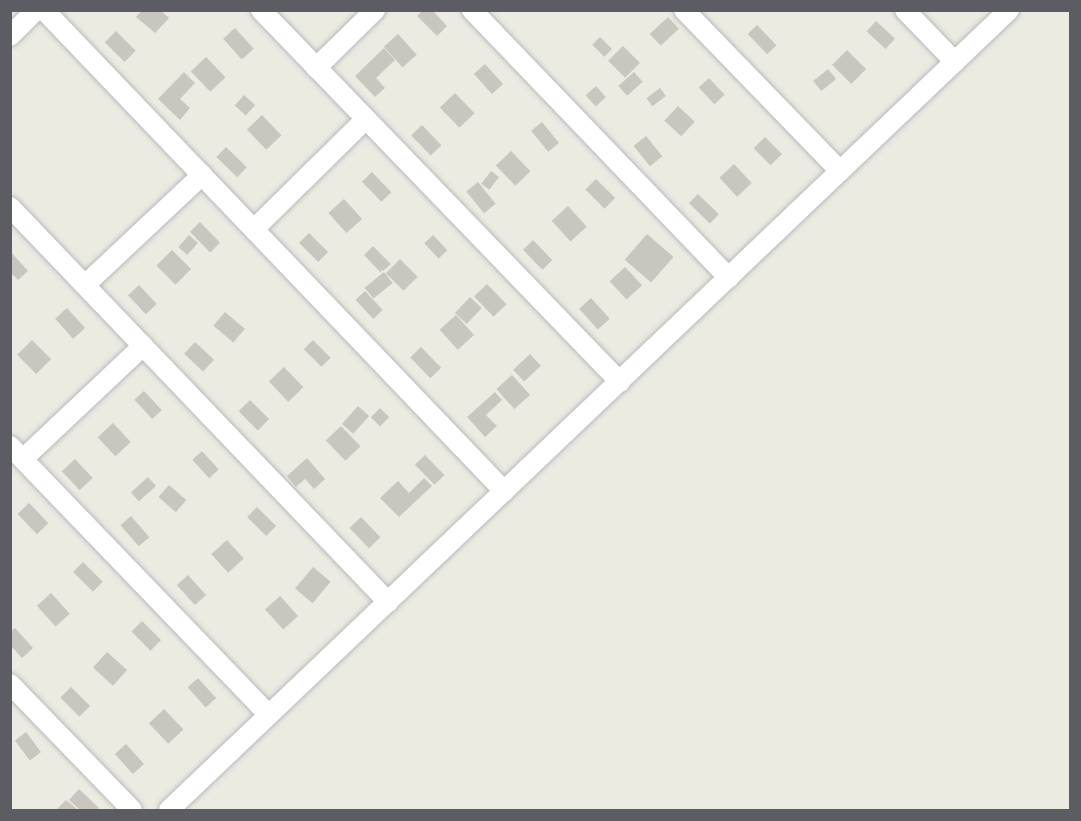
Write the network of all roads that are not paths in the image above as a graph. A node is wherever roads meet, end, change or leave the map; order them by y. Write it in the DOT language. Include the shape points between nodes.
graph roads {
  1 [pos="36,10"];
  2 [pos="44,10"];
  3 [pos="261,10"];
  4 [pos="375,10"];
  5 [pos="684,10"];
  6 [pos="905,10"];
  7 [pos="1009,10"];
  8 [pos="482,14"];
  9 [pos="10,36"];
  10 [pos="955,62"];
  11 [pos="316,68"];
  12 [pos="366,119"];
  13 [pos="840,171"];
  14 [pos="202,175"];
  15 [pos="10,207"];
  16 [pos="254,229"];
  17 [pos="729,278"];
  18 [pos="85,285"];
  19 [pos="143,346"];
  20 [pos="620,382"];
  21 [pos="17,452"];
  22 [pos="504,491"];
  23 [pos="388,602"];
  24 [pos="10,684"];
  25 [pos="269,715"];
  26 [pos="132,810"];
  27 [pos="169,810"];
  1 -- 9 [label="street"];
  2 -- 14 [label="street"];
  3 -- 11 [label="street"];
  4 -- 11 [label="street"];
  5 -- 13 [label="street"];
  6 -- 10 [label="street"];
  7 -- 10 [label="street"];
  8 -- 17 [label="street"];
  10 -- 13 [label="street"];
  11 -- 12 [label="street"];
  12 -- 16 [label="street"];
  12 -- 20 [label="street"];
  13 -- 17 [label="street"];
  14 -- 16 [label="street"];
  14 -- 18 [label="street"];
  15 -- 18 [label="street"];
  16 -- 22 [label="street"];
  17 -- 20 [label="street"];
  18 -- 19 [label="street"];
  19 -- 21 [label="street"];
  19 -- 23 [label="street"];
  20 -- 22 [label="street"];
  21 -- 25 [label="street"];
  22 -- 23 [label="street"];
  23 -- 25 [label="street"];
  24 -- 26 [label="street"];
  25 -- 27 [label="street"];
}
